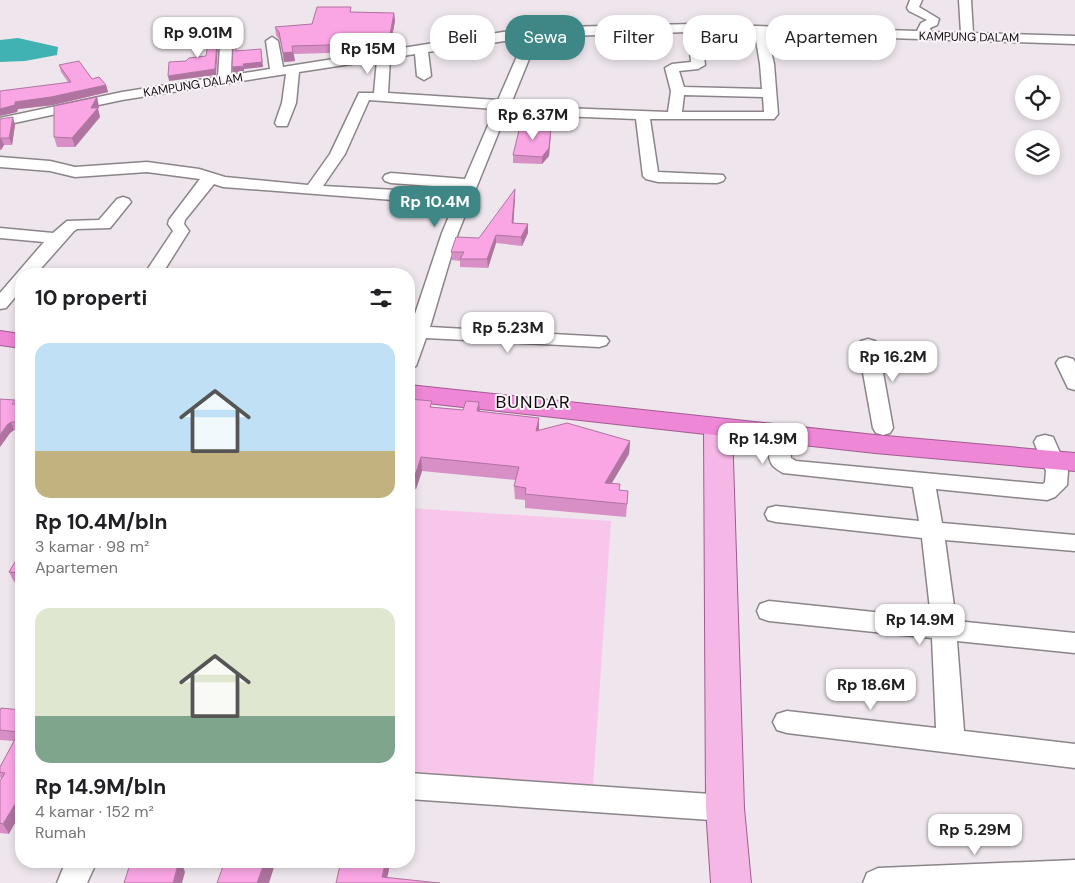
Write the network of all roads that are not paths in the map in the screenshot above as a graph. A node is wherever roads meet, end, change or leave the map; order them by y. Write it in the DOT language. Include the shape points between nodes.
graph roads {
  1 [pos="916,0"];
  2 [pos="965,0"];
  3 [pos="683,28"];
  4 [pos="756,29"];
  5 [pos="760,29"];
  6 [pos="585,31"];
  7 [pos="928,36"];
  8 [pos="505,37"];
  9 [pos="967,37"];
  10 [pos="1075,40"];
  11 [pos="272,41"];
  12 [pos="226,46"];
  13 [pos="421,49"];
  14 [pos="384,55"];
  15 [pos="522,60"];
  16 [pos="697,60"];
  17 [pos="293,69"];
  18 [pos="277,72"];
  19 [pos="424,76"];
  20 [pos="225,80"];
  21 [pos="678,90"];
  22 [pos="769,93"];
  23 [pos="380,96"];
  24 [pos="502,107"];
  25 [pos="642,114"];
  26 [pos="674,116"];
  27 [pos="0,122"];
  28 [pos="282,123"];
  29 [pos="0,162"];
  30 [pos="212,178"];
  31 [pos="391,178"];
  32 [pos="717,178"];
  33 [pos="470,184"];
  34 [pos="312,190"];
  35 [pos="123,202"];
  36 [pos="461,205"];
  37 [pos="0,232"];
  38 [pos="56,238"];
  39 [pos="31,268"];
  40 [pos="157,268"];
  41 [pos="15,286"];
  42 [pos="0,304"];
  43 [pos="418,332"];
  44 [pos="0,338"];
  45 [pos="15,340"];
  46 [pos="415,342"];
  47 [pos="599,342"];
  48 [pos="868,345"];
  49 [pos="0,353"];
  50 [pos="15,354"];
  51 [pos="1066,363"];
  52 [pos="415,381"];
  53 [pos="1075,384"];
  54 [pos="415,393"];
  55 [pos="598,407"];
  56 [pos="718,428"];
  57 [pos="882,428"];
  58 [pos="778,434"];
  59 [pos="1075,444"];
  60 [pos="1057,455"];
  61 [pos="923,482"];
  62 [pos="776,514"];
  63 [pos="933,531"];
  64 [pos="1075,543"];
  65 [pos="769,611"];
  66 [pos="944,629"];
  67 [pos="1075,643"];
  68 [pos="786,722"];
  69 [pos="951,742"];
  70 [pos="1075,756"];
  71 [pos="415,786"];
  72 [pos="726,808"];
  73 [pos="79,868"];
  74 [pos="1075,874"];
  75 [pos="72,883"];
  76 [pos="731,883"];
  77 [pos="878,883"];
  1 -- 7 [label="street" via="913,8 933,19 923,31"];
  2 -- 9 [label="street"];
  3 -- 6 [label="street, KAMPUNG DALAM"];
  4 -- 5 [label="street, KAMPUNG DALAM"];
  5 -- 7 [label="street, KAMPUNG DALAM"];
  5 -- 22 [label="street"];
  7 -- 9 [label="street, KAMPUNG DALAM"];
  8 -- 13 [label="street, KAMPUNG DALAM"];
  9 -- 10 [label="street, KAMPUNG DALAM"];
  11 -- 18 [label="street"];
  12 -- 20 [label="street"];
  13 -- 14 [label="street, KAMPUNG DALAM"];
  13 -- 19 [label="street"];
  14 -- 17 [label="street, KAMPUNG DALAM"];
  14 -- 23 [label="street"];
  15 -- 24 [label="street"];
  16 -- 21 [label="street" via="695,66 672,67"];
  17 -- 18 [label="street, KAMPUNG DALAM"];
  17 -- 28 [label="street" via="289,108"];
  18 -- 20 [label="street, KAMPUNG DALAM"];
  20 -- 27 [label="street, KAMPUNG DALAM" via="96,100"];
  21 -- 22 [label="street"];
  21 -- 26 [label="street"];
  22 -- 26 [label="street" via="771,114 768,117"];
  23 -- 24 [label="street"];
  23 -- 34 [label="street" via="362,99 337,154"];
  24 -- 25 [label="street"];
  24 -- 33 [label="street"];
  25 -- 26 [label="street"];
  25 -- 32 [label="street" via="651,176"];
  29 -- 30 [label="street" via="50,166 75,172 147,167"];
  30 -- 34 [label="street" via="239,184"];
  30 -- 40 [label="street" via="202,186 177,220 181,231"];
  31 -- 33 [label="street"];
  33 -- 36 [label="street"];
  34 -- 36 [label="street" via="396,194 407,201"];
  35 -- 38 [label="street" via="106,223 73,225"];
  36 -- 43 [label="street"];
  37 -- 38 [label="street"];
  38 -- 39 [label="street"];
  41 -- 42 [label="street"];
  43 -- 46 [label="street"];
  43 -- 47 [label="street"];
  44 -- 45 [label="highway"];
  48 -- 57 [label="street"];
  49 -- 50 [label="highway"];
  51 -- 53 [label="street"];
  52 -- 55 [label="highway"];
  54 -- 55 [label="highway"];
  55 -- 56 [label="highway"];
  55 -- 57 [label="highway"];
  56 -- 58 [label="highway"];
  56 -- 72 [label="main road"];
  57 -- 60 [label="highway"];
  58 -- 60 [label="highway"];
  58 -- 61 [label="street" via="781,461 791,468"];
  59 -- 60 [label="highway"];
  60 -- 61 [label="street" via="1058,481 1047,492"];
  61 -- 63 [label="street"];
  62 -- 63 [label="street"];
  63 -- 64 [label="street"];
  63 -- 66 [label="street"];
  65 -- 66 [label="street"];
  66 -- 67 [label="street"];
  66 -- 69 [label="street"];
  68 -- 69 [label="street"];
  69 -- 70 [label="street"];
  71 -- 72 [label="street"];
  72 -- 76 [label="main road"];
  73 -- 75 [label="street"];
  74 -- 77 [label="street"];
}
